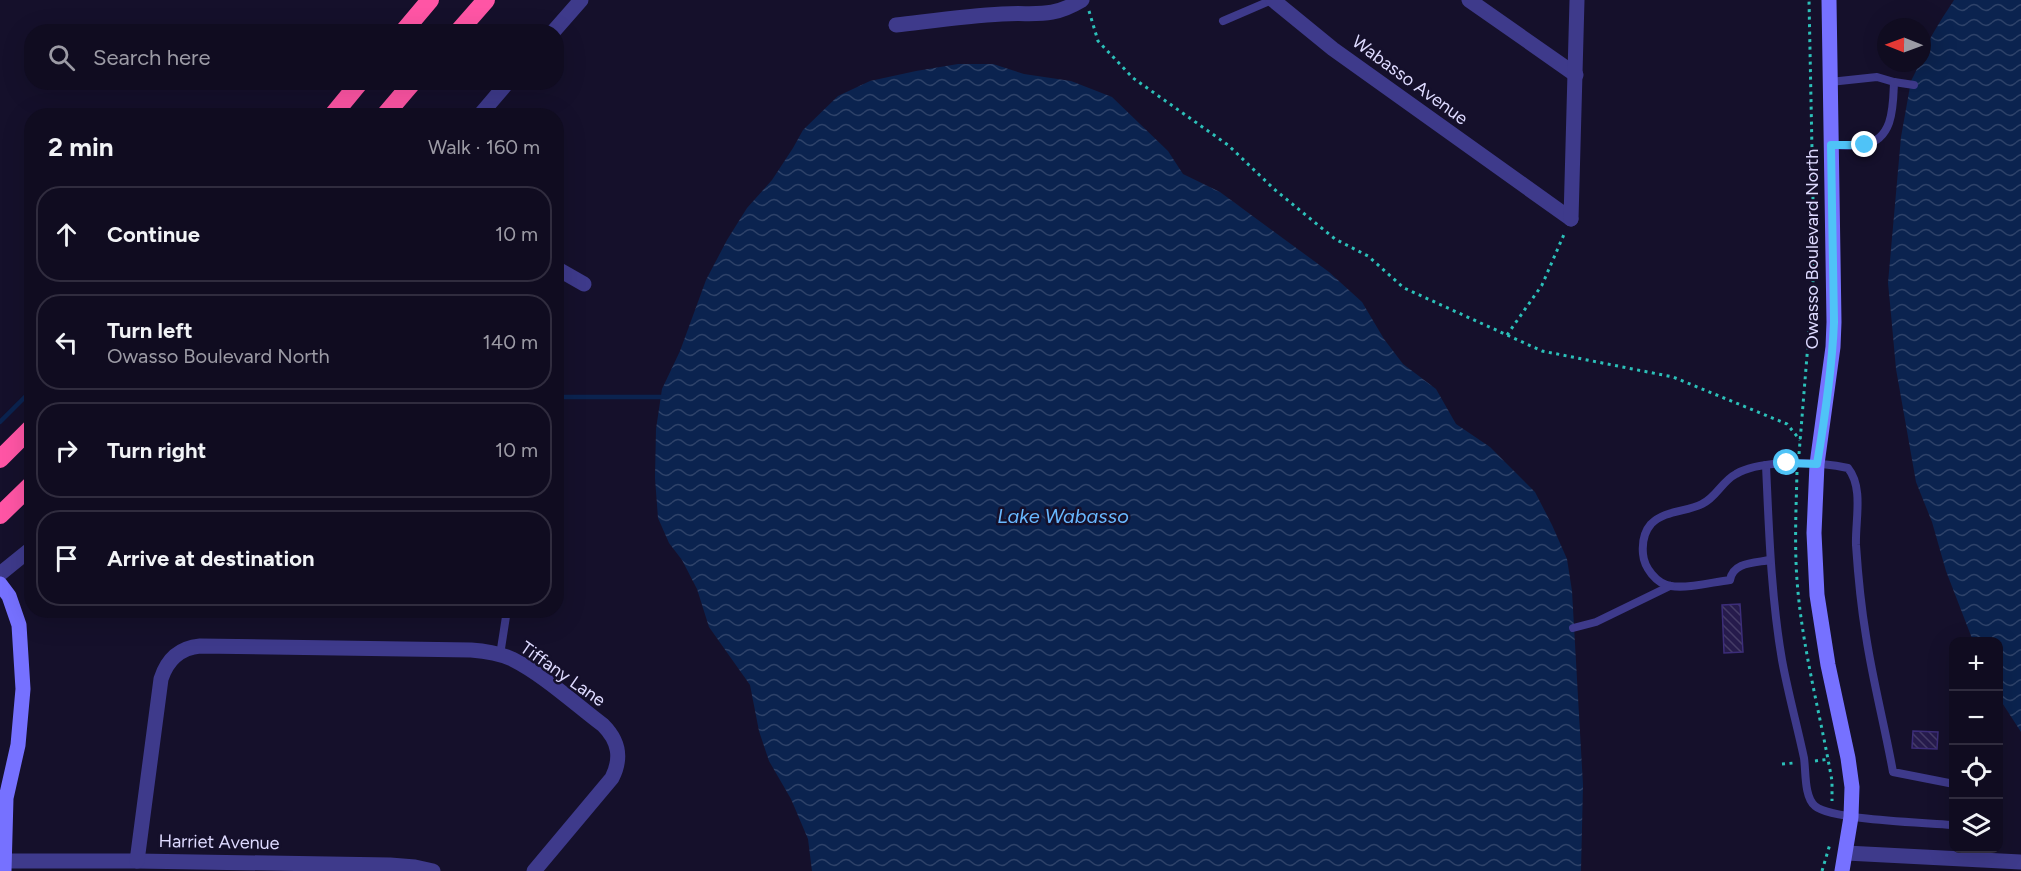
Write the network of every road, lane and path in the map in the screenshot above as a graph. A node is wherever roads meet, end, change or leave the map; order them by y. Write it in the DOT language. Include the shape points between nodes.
graph roads {
  1 [pos="430,0"];
  2 [pos="486,0"];
  3 [pos="581,0"];
  4 [pos="1273,0"];
  5 [pos="1469,0"];
  6 [pos="1577,0"];
  7 [pos="1829,0"];
  8 [pos="1084,4"];
  9 [pos="1223,21"];
  10 [pos="410,24"];
  11 [pos="465,24"];
  12 [pos="560,24"];
  13 [pos="896,25"];
  14 [pos="1576,75"];
  15 [pos="1830,82"];
  16 [pos="1894,82"];
  17 [pos="1914,85"];
  18 [pos="353,90"];
  19 [pos="406,90"];
  20 [pos="501,90"];
  21 [pos="339,108"];
  22 [pos="391,108"];
  23 [pos="486,108"];
  24 [pos="1831,145"];
  25 [pos="1571,219"];
  26 [pos="564,273"];
  27 [pos="584,284"];
  28 [pos="1507,334"];
  29 [pos="24,435"];
  30 [pos="1800,440"];
  31 [pos="0,459"];
  32 [pos="1817,464"];
  33 [pos="1767,465"];
  34 [pos="24,492"];
  35 [pos="0,515"];
  36 [pos="24,554"];
  37 [pos="1770,560"];
  38 [pos="0,574"];
  39 [pos="0,584"];
  40 [pos="1670,586"];
  41 [pos="506,618"];
  42 [pos="1573,628"];
  43 [pos="500,655"];
  44 [pos="1949,783"];
  45 [pos="1851,816"];
  46 [pos="1949,825"];
  47 [pos="1846,853"];
  48 [pos="137,861"];
  49 [pos="2021,862"];
  50 [pos="4,866"];
  51 [pos="210,866"];
  52 [pos="433,871"];
  53 [pos="534,871"];
  54 [pos="1842,871"];
  1 -- 10 [label="highway"];
  2 -- 11 [label="highway"];
  3 -- 12 [label="street"];
  4 -- 9 [label="lane, Wabasso Avenue"];
  4 -- 25 [label="street, Wabasso Avenue" via="1333,49"];
  5 -- 14 [label="street"];
  6 -- 14 [label="street"];
  7 -- 15 [label="street, Owasso Boulevard North"];
  8 -- 13 [label="street" via="1045,14 1003,14"];
  8 -- 28 [label="path" via="1092,14 1098,41 1133,78 1228,145 1335,239 1368,256 1404,288"];
  14 -- 25 [label="street"];
  15 -- 16 [label="lane" via="1877,77"];
  15 -- 24 [label="street, Owasso Boulevard North"];
  16 -- 17 [label="lane"];
  16 -- 24 [label="lane" via="1893,116 1882,136 1865,145"];
  18 -- 21 [label="highway"];
  19 -- 22 [label="highway"];
  20 -- 23 [label="street"];
  24 -- 32 [label="street, Owasso Boulevard North" via="1833,347"];
  25 -- 28 [label="path" via="1542,285"];
  26 -- 27 [label="street"];
  28 -- 30 [label="path" via="1542,351 1673,377 1787,424"];
  29 -- 31 [label="highway"];
  32 -- 33 [label="lane"];
  32 -- 44 [label="lane" via="1848,468 1857,485 1858,581 1893,772"];
  32 -- 45 [label="street, Owasso Boulevard North" via="1817,595 1848,758"];
  33 -- 37 [label="lane"];
  33 -- 40 [label="lane" via="1735,474 1710,500 1651,524 1644,535 1644,562 1652,574"];
  34 -- 35 [label="highway"];
  36 -- 38 [label="street"];
  37 -- 40 [label="lane" via="1738,566 1731,572 1730,580"];
  37 -- 45 [label="lane" via="1782,661 1809,797 1822,810"];
  39 -- 50 [label="street" via="9,596 19,625 23,689 18,745 6,798"];
  40 -- 42 [label="lane" via="1596,622"];
  41 -- 43 [label="lane"];
  43 -- 48 [label="street, Tiffany Lane" via="423,649 200,646 182,650 172,658 161,679"];
  43 -- 53 [label="street, Tiffany Lane" via="532,671 594,718 617,744 619,757 612,778"];
  45 -- 46 [label="lane"];
  45 -- 47 [label="street, Owasso Boulevard North"];
  47 -- 49 [label="street"];
  47 -- 54 [label="street, Owasso Boulevard North"];
  48 -- 50 [label="street, Harriet Avenue"];
  48 -- 51 [label="street, Harriet Avenue"];
  51 -- 52 [label="street, Harriet Avenue" via="390,865"];
}
